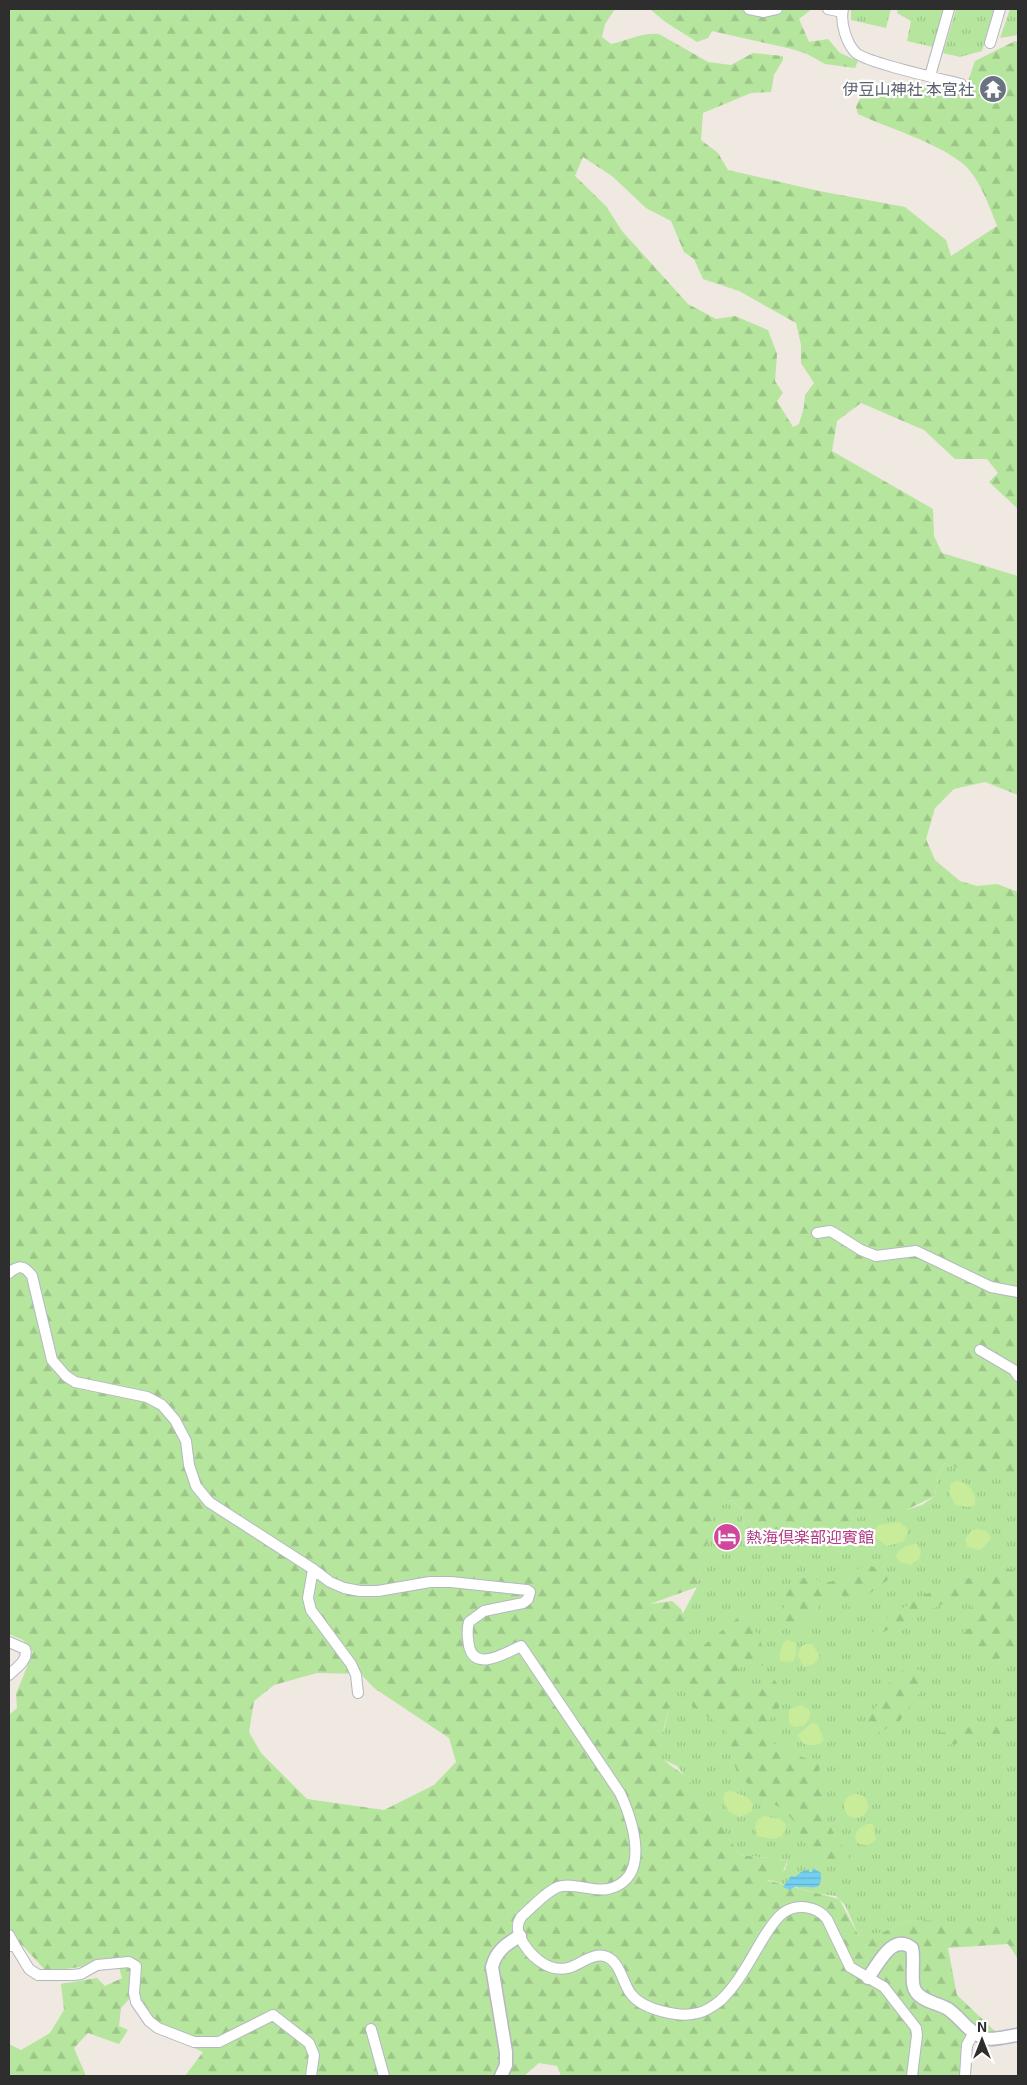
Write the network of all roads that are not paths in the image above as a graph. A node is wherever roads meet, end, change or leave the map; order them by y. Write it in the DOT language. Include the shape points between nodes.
graph roads {
  1 [pos="749,9"];
  2 [pos="777,9"];
  3 [pos="828,9"];
  4 [pos="949,9"];
  5 [pos="1000,9"];
  6 [pos="843,10"];
  7 [pos="990,44"];
  8 [pos="930,76"];
  9 [pos="961,84"];
  10 [pos="818,1233"];
  11 [pos="9,1274"];
  12 [pos="1018,1292"];
  13 [pos="980,1350"];
  14 [pos="1018,1376"];
  15 [pos="313,1569"];
  16 [pos="9,1642"];
  17 [pos="9,1675"];
  18 [pos="358,1693"];
  19 [pos="9,1935"];
  20 [pos="520,1936"];
  21 [pos="12,1946"];
  22 [pos="868,1978"];
  23 [pos="371,2029"];
  24 [pos="973,2034"];
  25 [pos="1018,2035"];
  26 [pos="311,2076"];
  27 [pos="384,2076"];
  28 [pos="501,2076"];
  29 [pos="912,2076"];
  30 [pos="965,2076"];
  1 -- 2 [label="street" via="764,12"];
  3 -- 6 [label="street"];
  4 -- 8 [label="street"];
  5 -- 7 [label="street"];
  6 -- 8 [label="street" via="850,44 862,57"];
  8 -- 9 [label="street"];
  10 -- 12 [label="street" via="830,1231 876,1256 916,1251 991,1287"];
  11 -- 15 [label="street" via="22,1266 32,1276 52,1360 66,1376 75,1382 147,1397 162,1405 186,1441 196,1486 209,1502"];
  13 -- 14 [label="street" via="1014,1370"];
  15 -- 18 [label="street" via="308,1598 311,1610 351,1664"];
  15 -- 20 [label="street" via="330,1582 360,1591 451,1582 530,1592 524,1602 484,1611 469,1622 470,1651 476,1658 486,1660 521,1646 620,1793 628,1811 637,1856 627,1880 608,1889 560,1886 551,1890 519,1920"];
  16 -- 17 [label="street" via="25,1649 27,1654"];
  19 -- 21 [label="street"];
  20 -- 22 [label="street" via="530,1954 556,1968 567,1968 596,1956 606,1956 614,1962 631,1995 640,2002 680,2015 698,2013 721,2000 773,1924 783,1913 804,1907 822,1913 850,1967"];
  20 -- 28 [label="street" via="500,1949 492,1967 506,2052"];
  21 -- 26 [label="street" via="29,1969 38,1975 81,1974 97,1965 129,1962 136,1966 136,2002 149,2021 158,2028 194,2042 219,2042 273,2015 310,2043 314,2055"];
  22 -- 24 [label="street" via="891,1948 898,1943 906,1943 914,1955 915,1992 948,2010"];
  22 -- 29 [label="street" via="890,1993 916,2028"];
  23 -- 27 [label="street"];
  24 -- 25 [label="street" via="986,2039"];
  24 -- 30 [label="street" via="967,2045"];
}
